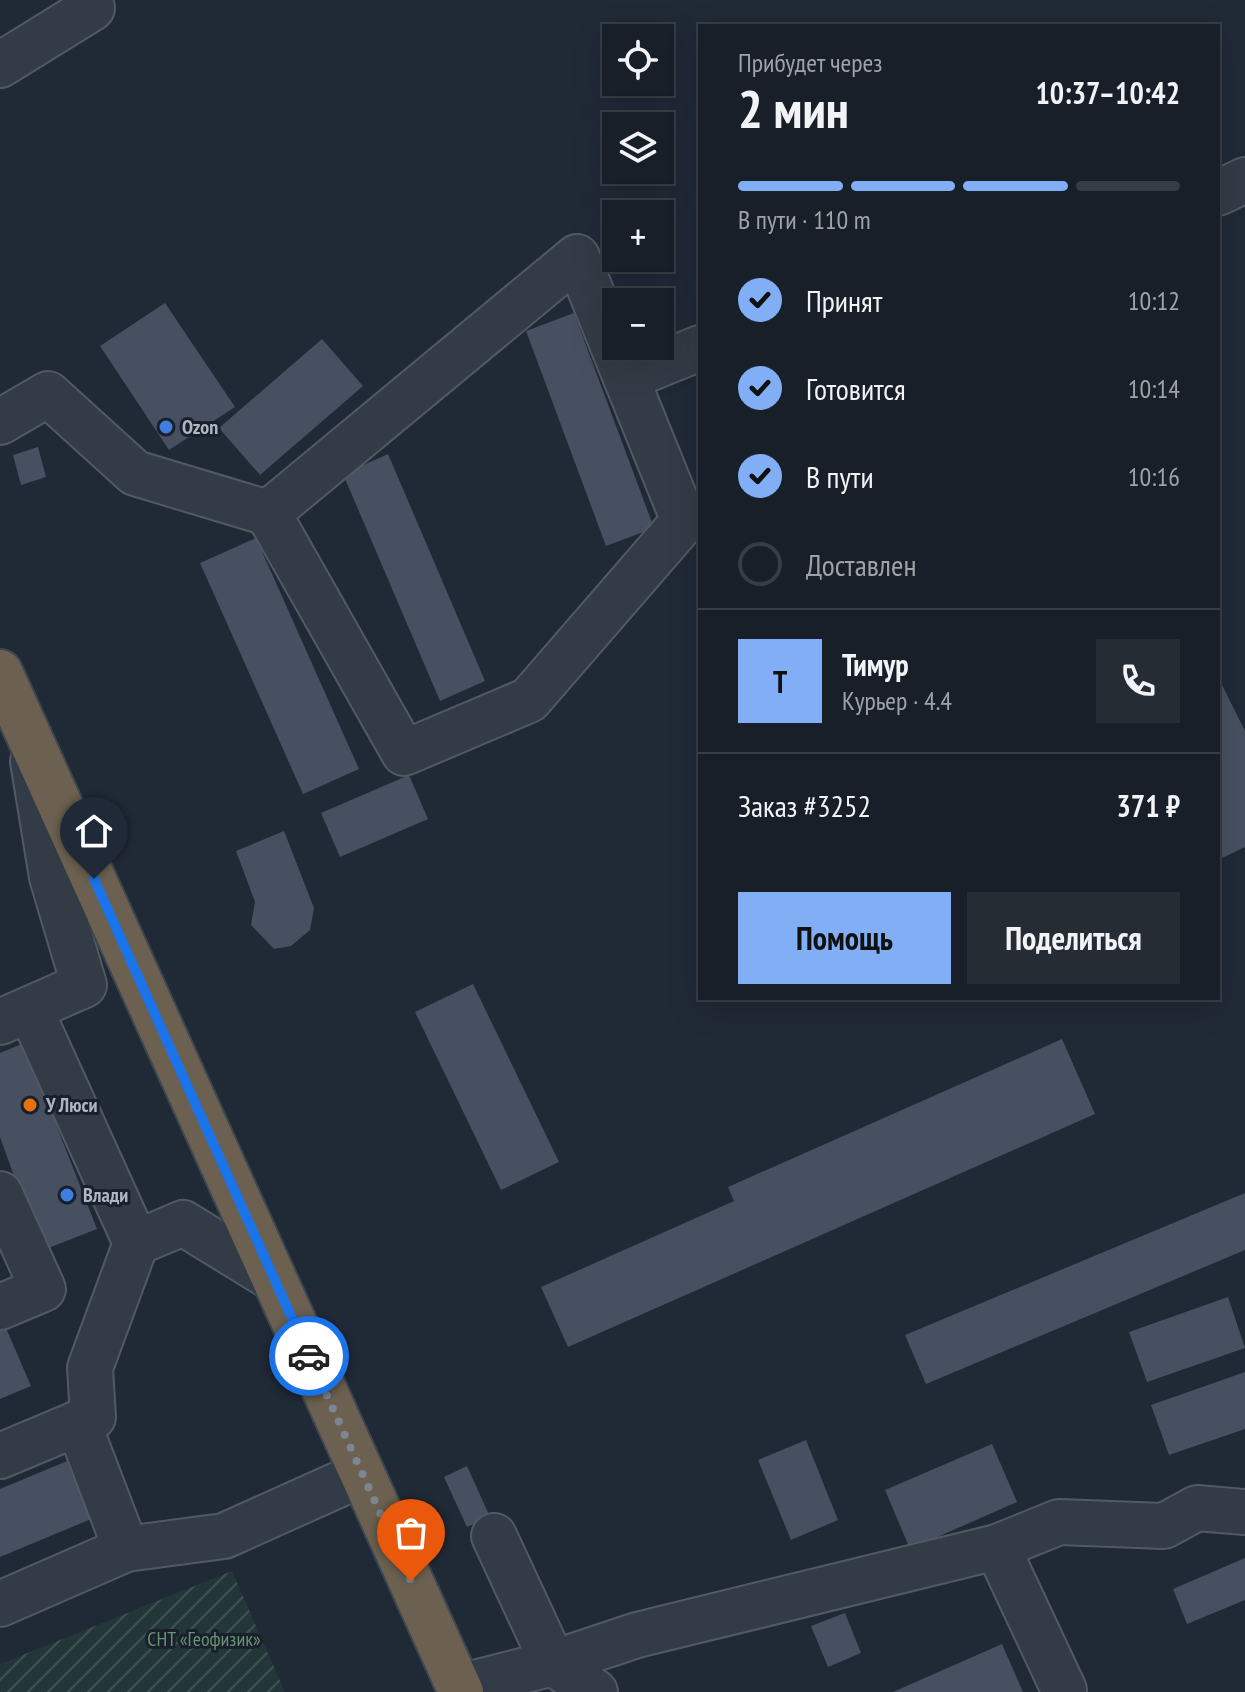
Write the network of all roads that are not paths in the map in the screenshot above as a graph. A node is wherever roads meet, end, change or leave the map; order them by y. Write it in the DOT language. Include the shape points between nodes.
graph roads {
  1 [pos="86,0"];
  2 [pos="0,65"];
  3 [pos="1245,180"];
  4 [pos="1220,192"];
  5 [pos="698,349"];
  6 [pos="626,378"];
  7 [pos="0,422"];
  8 [pos="268,513"];
  9 [pos="692,518"];
  10 [pos="0,672"];
  11 [pos="29,736"];
  12 [pos="15,1016"];
  13 [pos="0,1194"];
  14 [pos="136,1243"];
  15 [pos="274,1279"];
  16 [pos="0,1307"];
  17 [pos="78,1423"];
  18 [pos="0,1456"];
  19 [pos="362,1474"];
  20 [pos="1245,1512"];
  21 [pos="494,1536"];
  22 [pos="997,1547"];
  23 [pos="126,1549"];
  24 [pos="0,1604"];
  25 [pos="553,1663"];
  26 [pos="460,1690"];
  27 [pos="1064,1690"];
  28 [pos="595,1692"];
  1 -- 2 [label="street" via="92,8"];
  3 -- 4 [label="street"];
  5 -- 6 [label="street"];
  6 -- 8 [label="street" via="577,257"];
  6 -- 9 [label="street"];
  7 -- 8 [label="street" via="48,394 135,473"];
  8 -- 9 [label="street" via="404,753 529,700"];
  10 -- 11 [label="highway"];
  11 -- 12 [label="street" via="52,877 84,985"];
  11 -- 15 [label="highway"];
  12 -- 14 [label="street"];
  13 -- 16 [label="street" via="43,1289"];
  14 -- 15 [label="street" via="183,1223"];
  14 -- 17 [label="street" via="90,1368 93,1417"];
  15 -- 19 [label="highway"];
  17 -- 18 [label="street"];
  17 -- 23 [label="street"];
  19 -- 23 [label="street" via="224,1536"];
  19 -- 26 [label="highway"];
  20 -- 22 [label="street" via="1197,1508 1164,1526 1059,1522"];
  21 -- 25 [label="street"];
  22 -- 25 [label="street" via="637,1635"];
  22 -- 27 [label="street"];
  23 -- 24 [label="street"];
  25 -- 26 [label="street"];
  25 -- 28 [label="street"];
}
